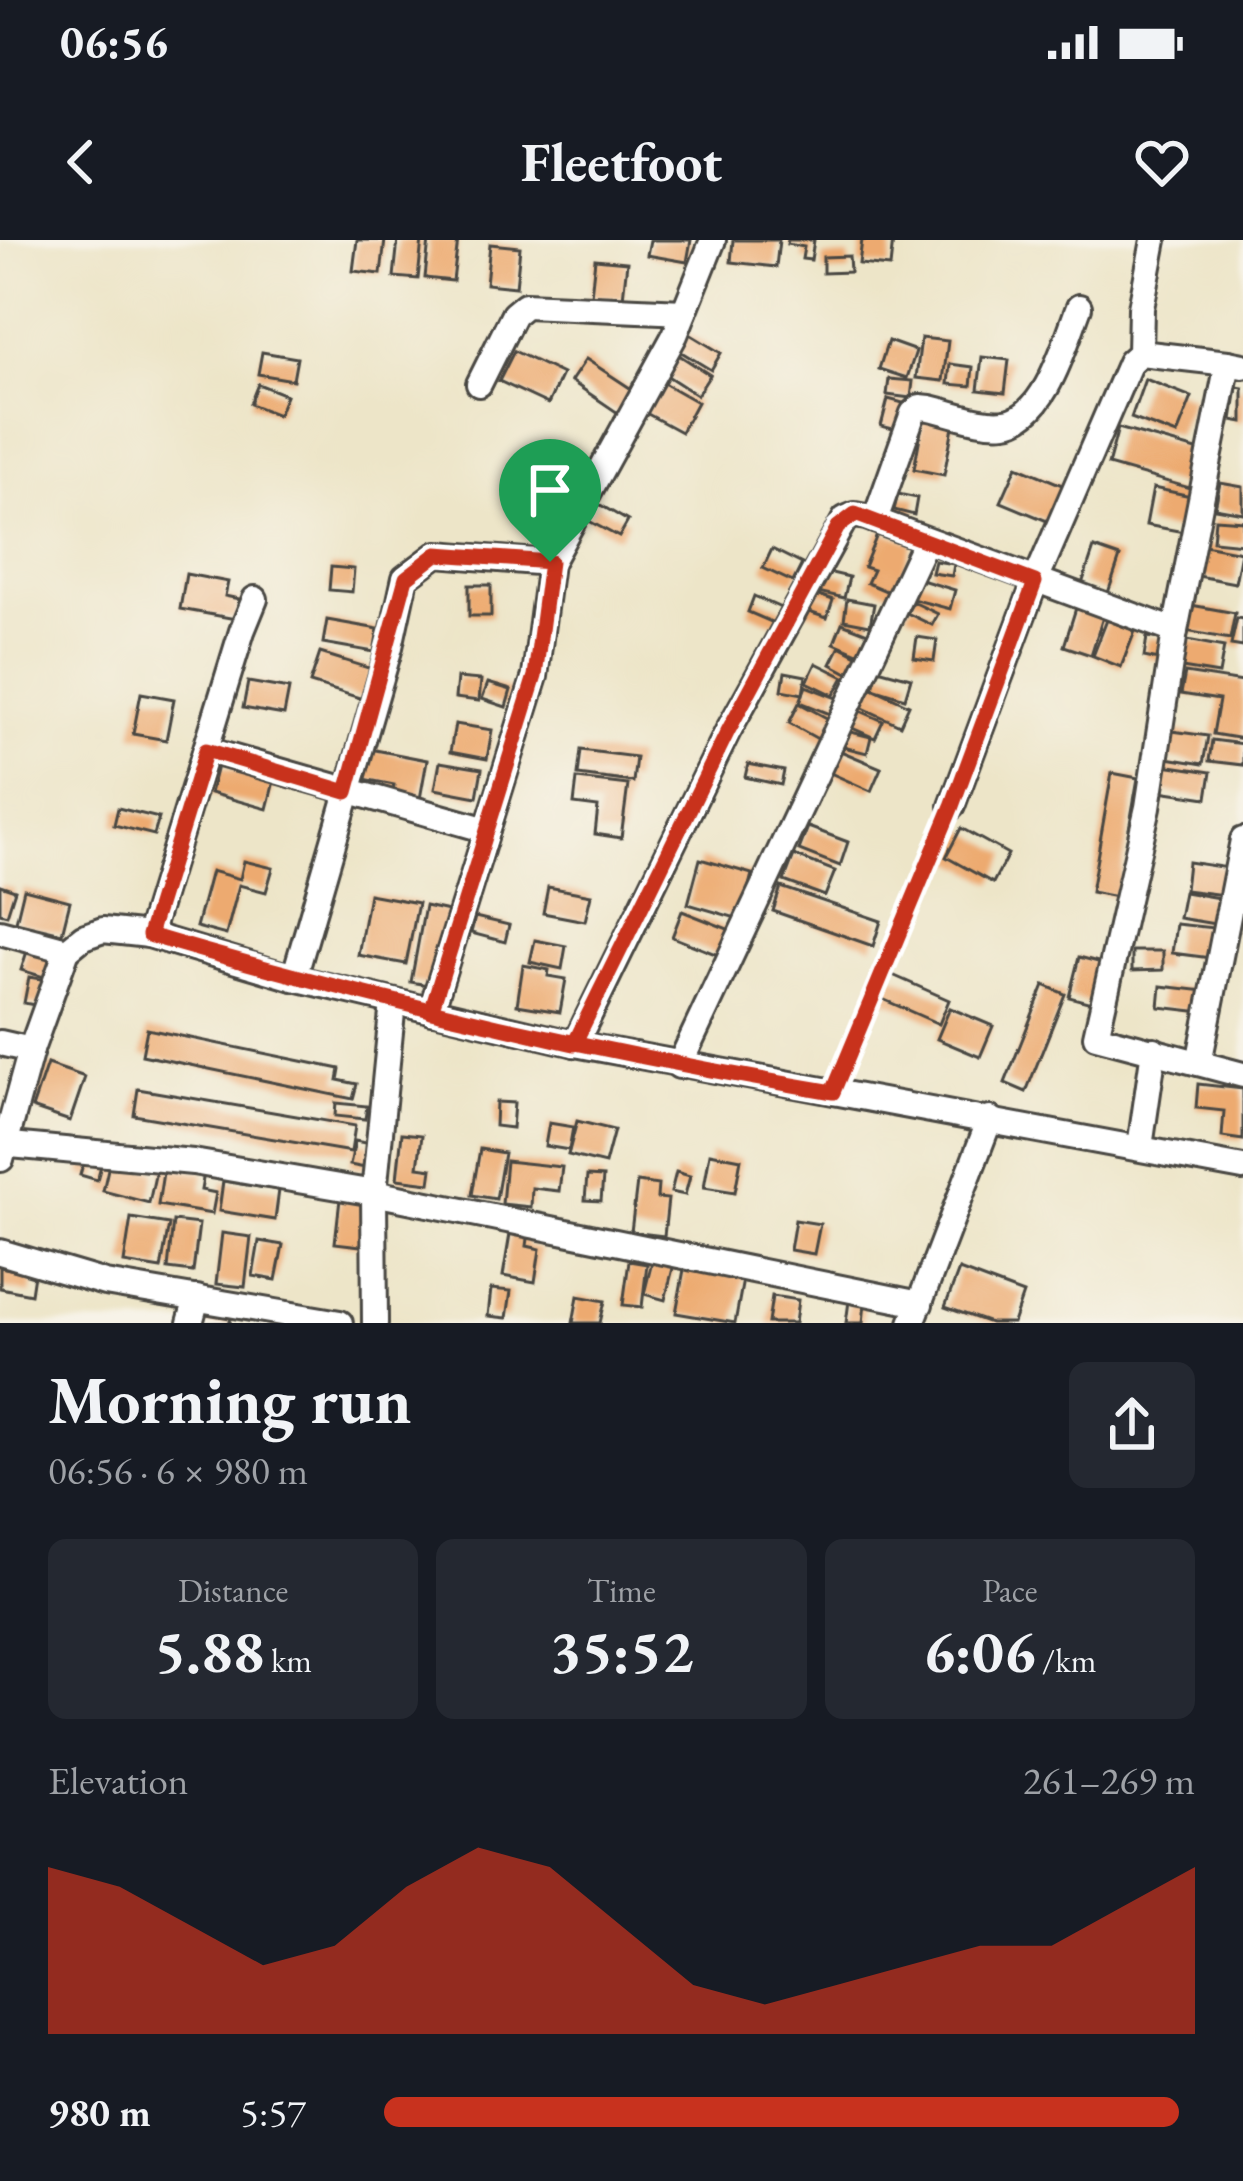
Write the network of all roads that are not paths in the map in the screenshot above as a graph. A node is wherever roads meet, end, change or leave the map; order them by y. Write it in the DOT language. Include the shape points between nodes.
graph roads {
  1 [pos="713,240"];
  2 [pos="1154,240"];
  3 [pos="1079,307"];
  4 [pos="684,312"];
  5 [pos="1140,352"];
  6 [pos="1235,364"];
  7 [pos="478,385"];
  8 [pos="875,520"];
  9 [pos="926,540"];
  10 [pos="550,562"];
  11 [pos="1035,582"];
  12 [pos="255,599"];
  13 [pos="1175,631"];
  14 [pos="206,750"];
  15 [pos="347,792"];
  16 [pos="952,806"];
  17 [pos="487,830"];
  18 [pos="1243,840"];
  19 [pos="0,932"];
  20 [pos="149,935"];
  21 [pos="67,950"];
  22 [pos="294,978"];
  23 [pos="392,1002"];
  24 [pos="431,1011"];
  25 [pos="0,1042"];
  26 [pos="574,1044"];
  27 [pos="31,1050"];
  28 [pos="1154,1050"];
  29 [pos="1199,1063"];
  30 [pos="680,1066"];
  31 [pos="1243,1075"];
  32 [pos="833,1092"];
  33 [pos="990,1119"];
  34 [pos="1140,1147"];
  35 [pos="2,1150"];
  36 [pos="1243,1168"];
  37 [pos="374,1193"];
  38 [pos="0,1252"];
  39 [pos="194,1311"];
  40 [pos="916,1314"];
  41 [pos="340,1323"];
  42 [pos="375,1323"];
  1 -- 4 [label="street"];
  2 -- 5 [label="street"];
  3 -- 8 [label="street" via="1041,400 1022,416 998,423 930,408 913,412"];
  4 -- 7 [label="street" via="524,305"];
  4 -- 10 [label="street"];
  5 -- 6 [label="street"];
  5 -- 11 [label="street"];
  6 -- 13 [label="street"];
  8 -- 9 [label="street"];
  8 -- 26 [label="street" via="855,514 838,527"];
  9 -- 11 [label="street"];
  9 -- 30 [label="street"];
  10 -- 15 [label="street" via="437,554 406,578"];
  10 -- 17 [label="street" via="541,652"];
  11 -- 13 [label="street"];
  11 -- 16 [label="street"];
  12 -- 14 [label="street"];
  13 -- 28 [label="street" via="1148,807 1096,1036"];
  14 -- 15 [label="street"];
  14 -- 20 [label="street"];
  15 -- 17 [label="street"];
  15 -- 22 [label="street"];
  16 -- 32 [label="lane"];
  17 -- 24 [label="street"];
  18 -- 29 [label="street"];
  19 -- 21 [label="street"];
  20 -- 21 [label="street" via="103,930"];
  20 -- 22 [label="street"];
  21 -- 27 [label="street"];
  22 -- 23 [label="street"];
  23 -- 24 [label="street"];
  23 -- 37 [label="street"];
  24 -- 26 [label="street"];
  25 -- 27 [label="street"];
  26 -- 30 [label="street"];
  27 -- 35 [label="street"];
  28 -- 29 [label="street"];
  28 -- 34 [label="street"];
  29 -- 31 [label="street"];
  30 -- 32 [label="street"];
  32 -- 33 [label="street"];
  33 -- 34 [label="street"];
  33 -- 40 [label="street"];
  34 -- 36 [label="street"];
  35 -- 37 [label="street" via="90,1150"];
  37 -- 40 [label="street"];
  37 -- 42 [label="street"];
  38 -- 39 [label="street"];
  39 -- 41 [label="street"];
}
